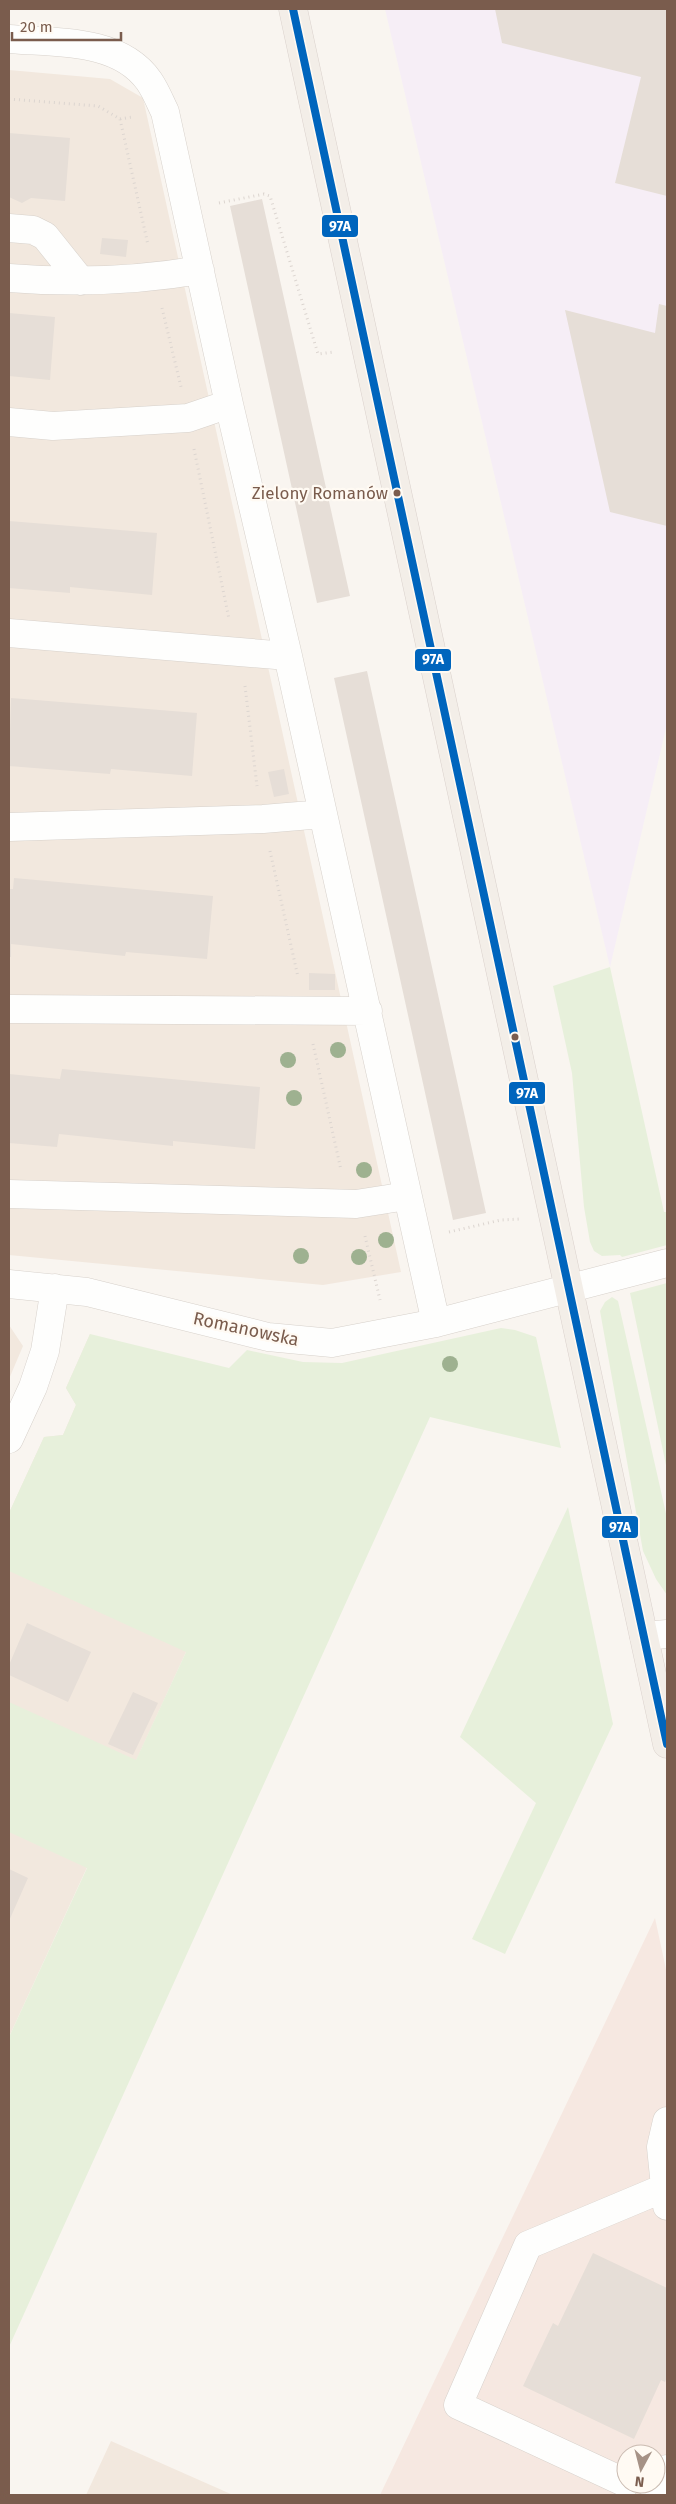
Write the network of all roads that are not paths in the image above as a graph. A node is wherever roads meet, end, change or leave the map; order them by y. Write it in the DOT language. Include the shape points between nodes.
graph roads {
  1 [pos="293,9"];
  2 [pos="9,39"];
  3 [pos="9,228"];
  4 [pos="200,270"];
  5 [pos="9,278"];
  6 [pos="81,281"];
  7 [pos="228,404"];
  8 [pos="9,422"];
  9 [pos="9,633"];
  10 [pos="288,656"];
  11 [pos="323,814"];
  12 [pos="9,827"];
  13 [pos="9,1009"];
  14 [pos="368,1011"];
  15 [pos="9,1194"];
  16 [pos="407,1196"];
  17 [pos="667,1263"];
  18 [pos="9,1284"];
  19 [pos="55,1288"];
  20 [pos="570,1289"];
  21 [pos="436,1323"];
  22 [pos="9,1439"];
  23 [pos="656,1635"];
  24 [pos="667,1744"];
  25 [pos="667,2121"];
  26 [pos="666,2197"];
  27 [pos="667,2469"];
  28 [pos="616,2478"];
  29 [pos="654,2495"];
  1 -- 20 [label="main road"];
  2 -- 4 [label="street" via="106,49 123,58 148,80 166,112"];
  3 -- 6 [label="street" via="33,230 45,236"];
  4 -- 6 [label="street" via="155,278"];
  4 -- 7 [label="street"];
  5 -- 6 [label="street"];
  7 -- 8 [label="street" via="188,418 53,426"];
  7 -- 10 [label="street"];
  9 -- 10 [label="street"];
  10 -- 11 [label="street"];
  11 -- 12 [label="street" via="263,819"];
  11 -- 14 [label="street"];
  13 -- 14 [label="street"];
  14 -- 16 [label="street"];
  15 -- 16 [label="street" via="356,1204"];
  16 -- 21 [label="street"];
  17 -- 20 [label="street, Romanowska"];
  18 -- 19 [label="street, Romanowska"];
  19 -- 21 [label="street, Romanowska" via="114,1298 268,1336 302,1341 332,1343"];
  19 -- 22 [label="street" via="45,1351 33,1387"];
  20 -- 21 [label="street, Romanowska"];
  20 -- 23 [label="main road"];
  23 -- 24 [label="main road"];
  25 -- 26 [label="street" via="661,2147"];
  26 -- 28 [label="street" via="528,2245 458,2405"];
  27 -- 29 [label="street"];
}
